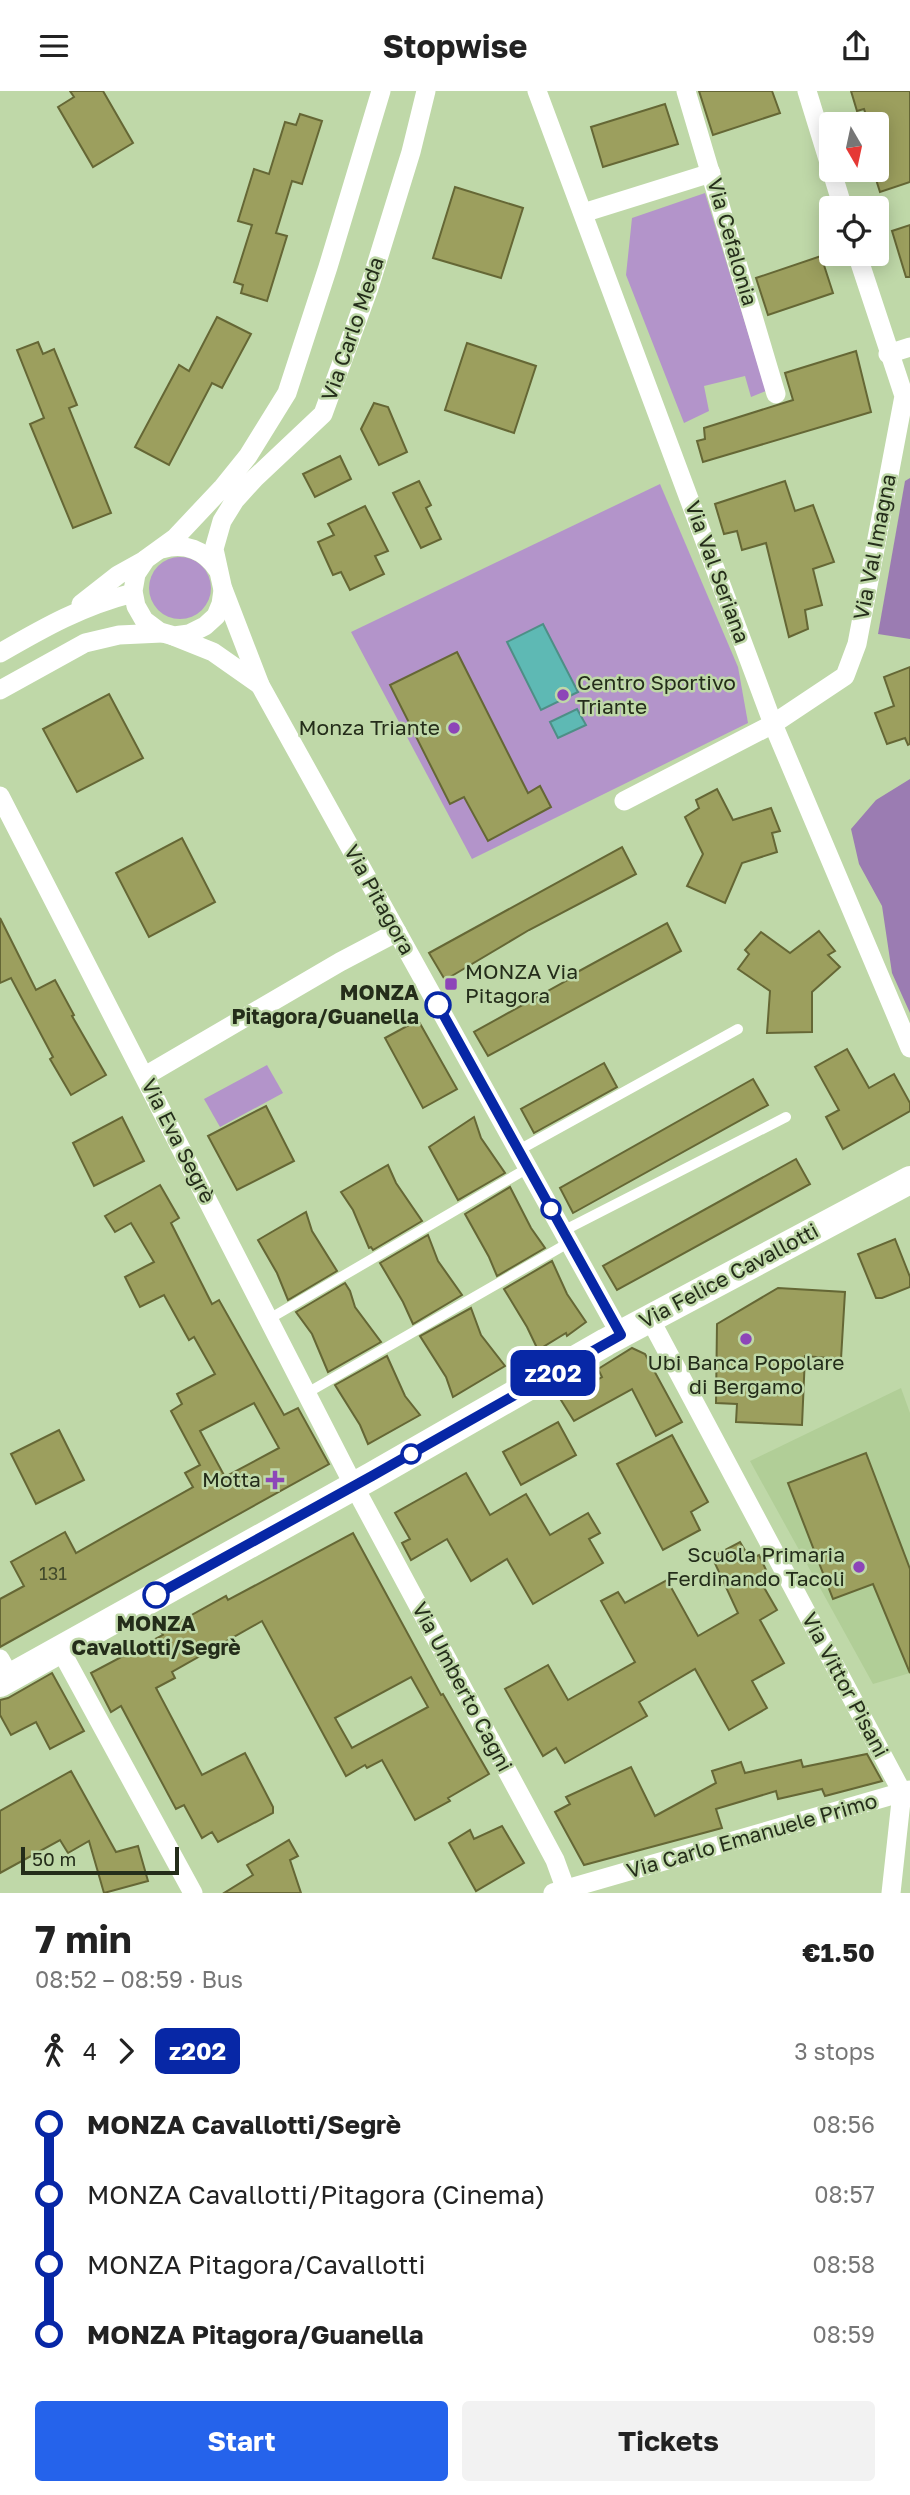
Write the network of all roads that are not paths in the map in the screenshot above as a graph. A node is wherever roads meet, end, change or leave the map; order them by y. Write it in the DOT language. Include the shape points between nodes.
graph roads {
  1 [pos="382,91"];
  2 [pos="426,91"];
  3 [pos="537,91"];
  4 [pos="685,91"];
  5 [pos="807,91"];
  6 [pos="711,173"];
  7 [pos="839,196"];
  8 [pos="583,213"];
  9 [pos="861,266"];
  10 [pos="910,347"];
  11 [pos="888,354"];
  12 [pos="776,394"];
  13 [pos="153,555"];
  14 [pos="221,581"];
  15 [pos="133,593"];
  16 [pos="70,615"];
  17 [pos="167,634"];
  18 [pos="0,653"];
  19 [pos="260,685"];
  20 [pos="0,690"];
  21 [pos="773,724"];
  22 [pos="0,796"];
  23 [pos="624,801"];
  24 [pos="397,932"];
  25 [pos="738,1029"];
  26 [pos="910,1048"];
  27 [pos="145,1076"];
  28 [pos="786,1117"];
  29 [pos="524,1159"];
  30 [pos="908,1187"];
  31 [pos="567,1237"];
  32 [pos="269,1319"];
  33 [pos="650,1319"];
  34 [pos="621,1335"];
  35 [pos="307,1393"];
  36 [pos="354,1486"];
  37 [pos="60,1649"];
  38 [pos="3,1673"];
  39 [pos="906,1791"];
  40 [pos="562,1892"];
  41 [pos="192,1893"];
  42 [pos="891,1893"];
  1 -- 13 [label="street, Via Carlo Meda" via="287,393 229,480"];
  2 -- 14 [label="street, Via Carlo Meda" via="369,288 323,414 226,512 215,543"];
  3 -- 8 [label="street, Via Val Seriana"];
  4 -- 6 [label="street, Via Cefalonia"];
  5 -- 7 [label="street"];
  6 -- 8 [label="street"];
  6 -- 12 [label="street, Via Cefalonia"];
  8 -- 21 [label="street, Via Val Seriana"];
  9 -- 11 [label="street, Via Val Imagna"];
  10 -- 11 [label="street"];
  11 -- 21 [label="street, Via Val Imagna" via="904,396 857,644 845,676"];
  13 -- 14 [label="street, Via Carlo Meda" via="178,546 195,549 210,559"];
  13 -- 15 [label="street, Via Carlo Meda" via="136,574"];
  13 -- 16 [label="street, Via Carlo Meda" via="94,592"];
  14 -- 17 [label="street, Via Carlo Meda" via="220,607 209,623 191,634"];
  14 -- 19 [label="street, Via Pitagora"];
  15 -- 16 [label="street, Via Carlo Meda"];
  15 -- 17 [label="street" via="142,617"];
  16 -- 18 [label="street, Via Carlo Meda"];
  17 -- 19 [label="street, Via Pitagora" via="213,652"];
  17 -- 20 [label="street" via="119,635 85,643"];
  19 -- 24 [label="street, Via Pitagora"];
  21 -- 23 [label="street, Via Val Imagna"];
  21 -- 26 [label="street, Via Val Seriana"];
  22 -- 27 [label="street, Via Eva Segrè"];
  24 -- 27 [label="street"];
  24 -- 29 [label="street, Via Pitagora"];
  25 -- 29 [label="lane"];
  27 -- 32 [label="street, Via Eva Segrè"];
  28 -- 31 [label="lane"];
  29 -- 31 [label="street, Via Pitagora"];
  29 -- 32 [label="lane"];
  30 -- 33 [label="street, Via Felice Cavallotti"];
  31 -- 34 [label="street, Via Pitagora"];
  31 -- 35 [label="lane"];
  32 -- 35 [label="street, Via Eva Segrè"];
  33 -- 34 [label="street, Via Felice Cavallotti"];
  33 -- 39 [label="street, Via Vittor Pisani"];
  34 -- 36 [label="street, Via Felice Cavallotti"];
  35 -- 36 [label="street, Via Eva Segrè"];
  36 -- 37 [label="street, Via Felice Cavallotti"];
  36 -- 40 [label="street, Via Umberto Cagni" via="555,1860"];
  37 -- 38 [label="street, Via Felice Cavallotti"];
  37 -- 41 [label="street"];
  39 -- 40 [label="street, Via Carlo Emanuele Primo"];
  39 -- 42 [label="street"];
}
